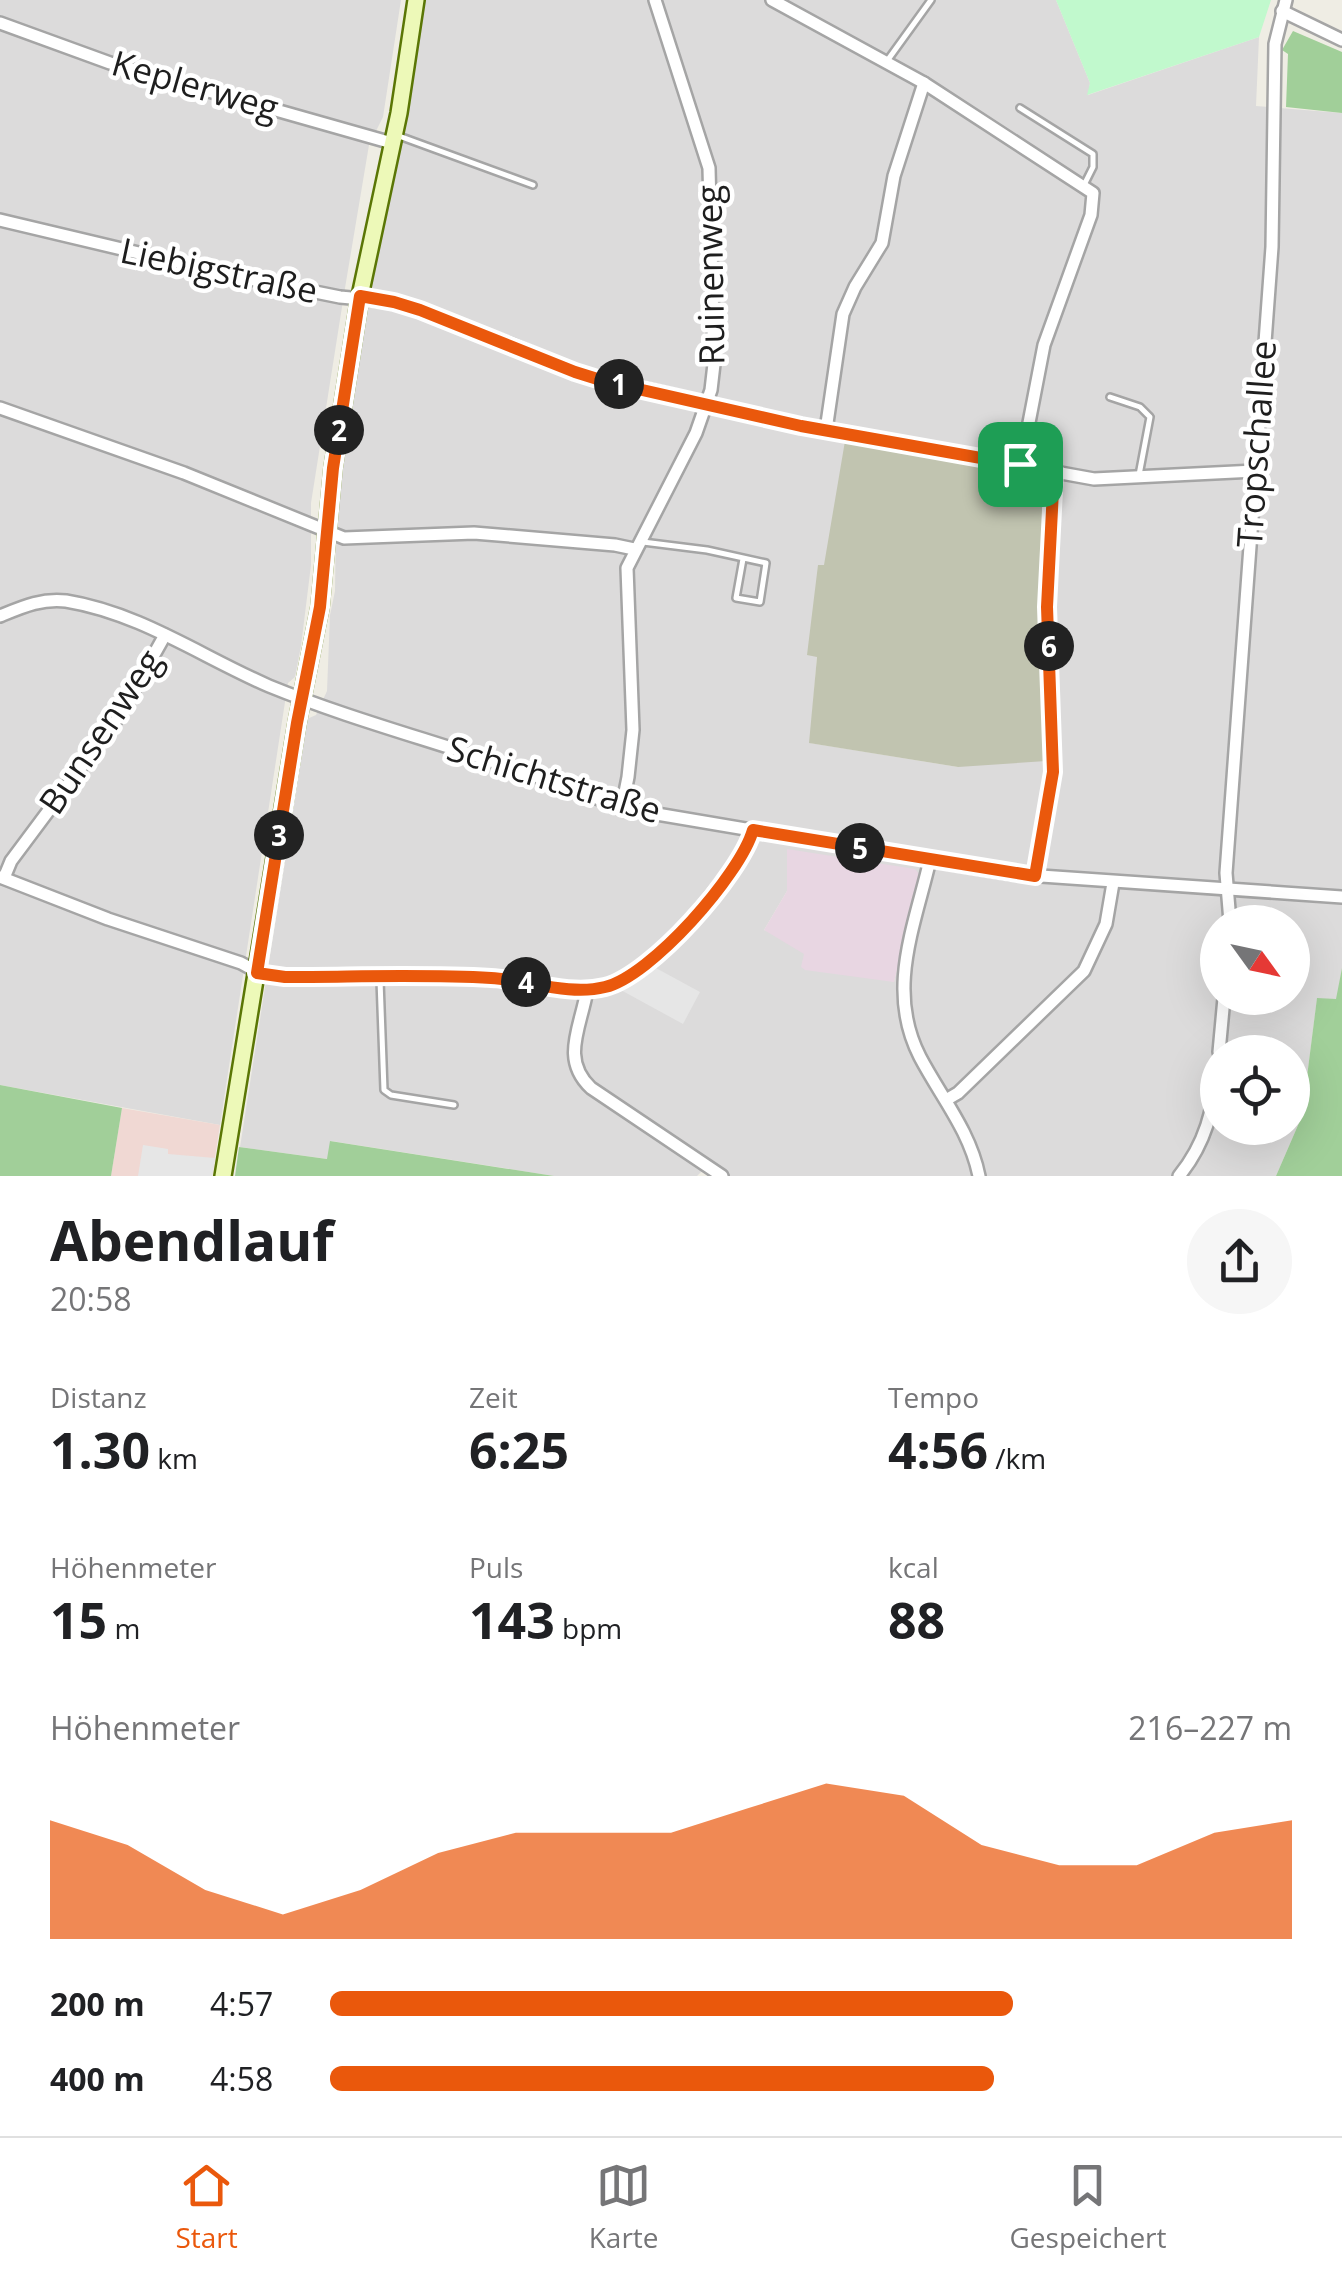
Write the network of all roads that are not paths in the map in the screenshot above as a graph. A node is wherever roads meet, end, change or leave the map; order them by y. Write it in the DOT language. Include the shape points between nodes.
graph roads {
  1 [pos="416,0"];
  2 [pos="655,0"];
  3 [pos="772,0"];
  4 [pos="931,0"];
  5 [pos="1284,6"];
  6 [pos="0,23"];
  7 [pos="1342,40"];
  8 [pos="886,61"];
  9 [pos="924,84"];
  10 [pos="1020,108"];
  11 [pos="393,139"];
  12 [pos="1084,184"];
  13 [pos="532,186"];
  14 [pos="0,220"];
  15 [pos="360,296"];
  16 [pos="1110,397"];
  17 [pos="707,404"];
  18 [pos="0,408"];
  19 [pos="826,430"];
  20 [pos="1020,464"];
  21 [pos="1054,471"];
  22 [pos="1255,471"];
  23 [pos="1138,478"];
  24 [pos="326,530"];
  25 [pos="637,545"];
  26 [pos="743,559"];
  27 [pos="0,616"];
  28 [pos="165,635"];
  29 [pos="302,698"];
  30 [pos="622,807"];
  31 [pos="753,830"];
  32 [pos="930,860"];
  33 [pos="1035,876"];
  34 [pos="2,878"];
  35 [pos="1113,883"];
  36 [pos="1229,889"];
  37 [pos="1342,897"];
  38 [pos="1229,905"];
  39 [pos="257,973"];
  40 [pos="380,978"];
  41 [pos="586,990"];
  42 [pos="946,1100"];
  43 [pos="454,1105"];
  44 [pos="1200,1145"];
  45 [pos="223,1176"];
  46 [pos="722,1176"];
  47 [pos="979,1176"];
  48 [pos="1179,1176"];
  1 -- 11 [label="street"];
  2 -- 17 [label="street, Ruinenweg" via="710,168 714,364"];
  3 -- 8 [label="street"];
  4 -- 8 [label="lane"];
  5 -- 7 [label="street"];
  5 -- 22 [label="street, Tropschallee" via="1276,44 1272,247"];
  6 -- 11 [label="street, Keplerweg" via="110,63"];
  8 -- 9 [label="street"];
  9 -- 12 [label="street"];
  9 -- 19 [label="street" via="894,176 882,243 843,314"];
  10 -- 12 [label="lane" via="1094,154"];
  11 -- 13 [label="lane"];
  11 -- 15 [label="street"];
  12 -- 20 [label="street" via="1093,192 1093,209 1044,345"];
  14 -- 15 [label="street, Liebigstraße" via="185,266"];
  15 -- 17 [label="street, Liebigstraße" via="420,310 575,372"];
  15 -- 24 [label="street"];
  16 -- 23 [label="lane" via="1150,416"];
  17 -- 19 [label="street, Liebigstraße"];
  17 -- 25 [label="street, Ruinenweg"];
  18 -- 24 [label="street"];
  19 -- 20 [label="street, Liebigstraße"];
  20 -- 21 [label="street, Liebigstraße"];
  21 -- 23 [label="street, Liebigstraße"];
  21 -- 33 [label="street" via="1047,607 1053,772"];
  22 -- 23 [label="street, Liebigstraße"];
  22 -- 36 [label="street, Tropschallee"];
  24 -- 25 [label="street" via="344,538 474,533"];
  24 -- 29 [label="street"];
  25 -- 26 [label="lane"];
  25 -- 30 [label="street, Ruinenweg" via="627,568 632,753"];
  26 -- 26 [label="lane" via="736,598 760,602 766,563"];
  27 -- 28 [label="street, Schichtstraße" via="44,601 68,602"];
  28 -- 29 [label="street, Schichtstraße"];
  28 -- 34 [label="street, Bunsenweg" via="134,693"];
  29 -- 30 [label="street, Schichtstraße"];
  29 -- 39 [label="street"];
  30 -- 31 [label="street, Schichtstraße"];
  31 -- 32 [label="street, Schichtstraße"];
  31 -- 41 [label="street" via="741,858 662,953 624,981"];
  32 -- 33 [label="street, Schichtstraße"];
  32 -- 42 [label="street" via="902,990 913,1041"];
  33 -- 35 [label="street, Schichtstraße"];
  34 -- 39 [label="street"];
  35 -- 36 [label="street, Schichtstraße"];
  35 -- 42 [label="street" via="1102,935 1084,972"];
  36 -- 37 [label="street, Schichtstraße"];
  36 -- 38 [label="street, Tropschallee"];
  39 -- 40 [label="street"];
  39 -- 45 [label="street"];
  40 -- 41 [label="street" via="495,978"];
  40 -- 43 [label="lane" via="384,1090"];
  41 -- 46 [label="street" via="573,1057 579,1076"];
  42 -- 47 [label="street"];
  44 -- 48 [label="street"];
}
